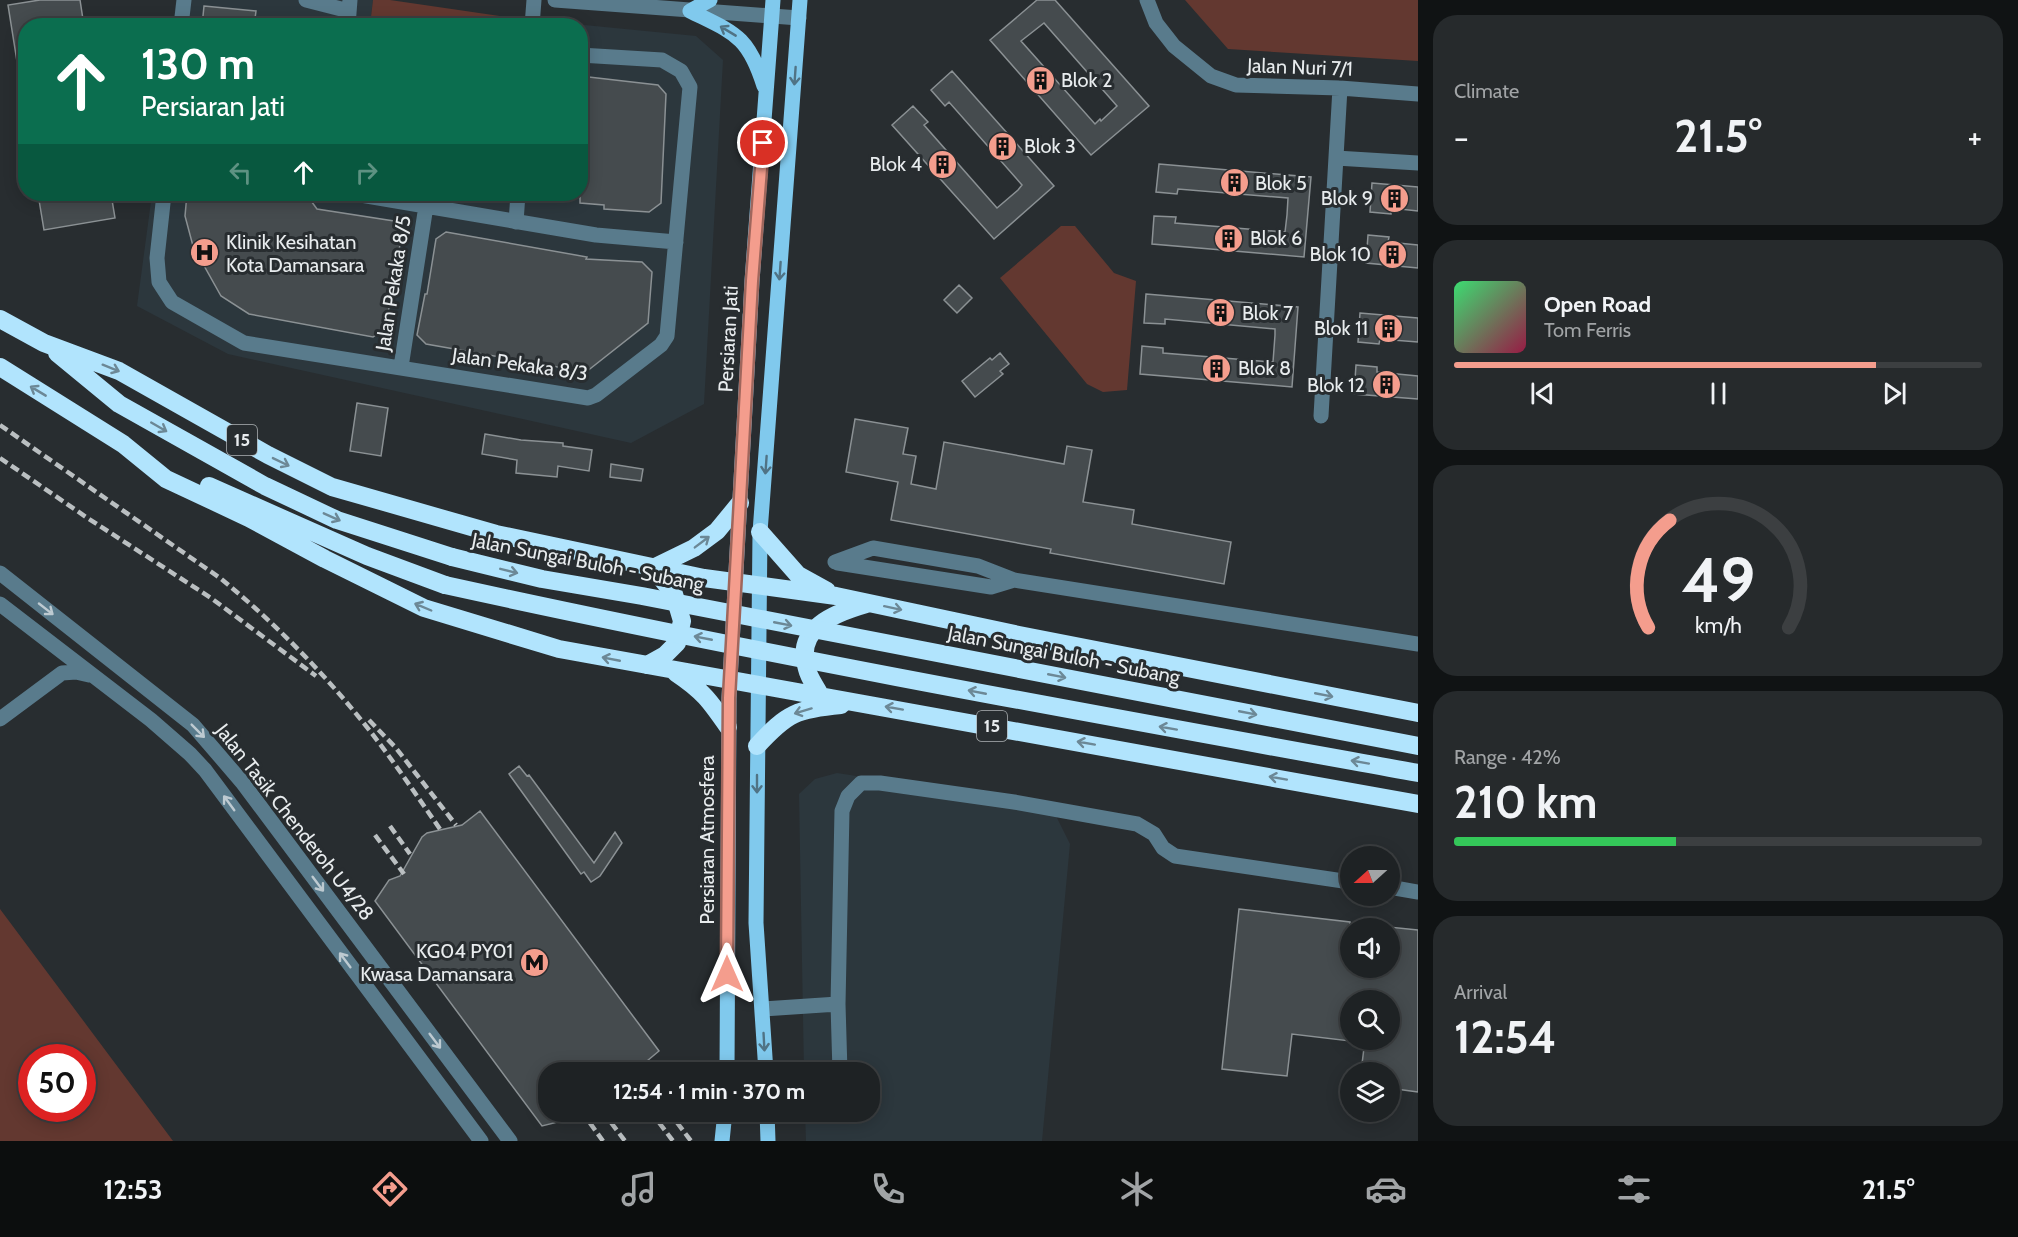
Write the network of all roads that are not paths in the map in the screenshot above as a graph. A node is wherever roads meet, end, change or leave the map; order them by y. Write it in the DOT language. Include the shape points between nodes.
graph roads {
  1 [pos="184,0"];
  2 [pos="306,0"];
  3 [pos="534,0"];
  4 [pos="565,0"];
  5 [pos="710,0"];
  6 [pos="800,0"];
  7 [pos="1147,0"];
  8 [pos="772,8"];
  9 [pos="690,11"];
  10 [pos="349,12"];
  11 [pos="182,18"];
  12 [pos="533,18"];
  13 [pos="799,18"];
  14 [pos="588,55"];
  15 [pos="1340,88"];
  16 [pos="1418,94"];
  17 [pos="767,97"];
  18 [pos="1336,158"];
  19 [pos="1418,163"];
  20 [pos="163,201"];
  21 [pos="396,201"];
  22 [pos="518,201"];
  23 [pos="426,206"];
  24 [pos="516,222"];
  25 [pos="676,242"];
  26 [pos="0,319"];
  27 [pos="44,343"];
  28 [pos="401,367"];
  29 [pos="0,368"];
  30 [pos="1321,416"];
  31 [pos="123,444"];
  32 [pos="740,503"];
  33 [pos="760,532"];
  34 [pos="653,568"];
  35 [pos="0,573"];
  36 [pos="1014,580"];
  37 [pos="736,582"];
  38 [pos="759,585"];
  39 [pos="836,597"];
  40 [pos="869,603"];
  41 [pos="0,604"];
  42 [pos="1418,644"];
  43 [pos="55,646"];
  44 [pos="647,665"];
  45 [pos="669,669"];
  46 [pos="62,673"];
  47 [pos="94,676"];
  48 [pos="731,680"];
  49 [pos="758,684"];
  50 [pos="820,695"];
  51 [pos="860,702"];
  52 [pos="1418,713"];
  53 [pos="0,719"];
  54 [pos="728,727"];
  55 [pos="757,746"];
  56 [pos="1418,746"];
  57 [pos="1418,773"];
  58 [pos="1418,804"];
  59 [pos="1340,880"];
  60 [pos="1400,889"];
  61 [pos="1418,892"];
  62 [pos="838,1004"];
  63 [pos="763,1009"];
  64 [pos="727,1062"];
  65 [pos="766,1062"];
  66 [pos="840,1062"];
  67 [pos="725,1122"];
  68 [pos="768,1122"];
  69 [pos="481,1141"];
  70 [pos="510,1141"];
  71 [pos="722,1141"];
  72 [pos="768,1141"];
  1 -- 11 [label="street"];
  2 -- 10 [label="street"];
  3 -- 12 [label="street"];
  4 -- 9 [label="street"];
  5 -- 9 [label="main road"];
  6 -- 13 [label="main road"];
  7 -- 15 [label="street, Jalan Nuri 7/1" via="1156,23 1174,46 1211,76 1236,85"];
  8 -- 9 [label="street"];
  8 -- 13 [label="street"];
  8 -- 17 [label="main road, Persiaran Jati"];
  17 -- 9 [label="main road, one-way" via="748,48 730,31"];
  13 -- 33 [label="main road, one-way"];
  14 -- 25 [label="street, Jalan Pekaka 8/3" via="662,60 681,71 690,87"];
  15 -- 16 [label="street, Jalan Nuri 7/1"];
  15 -- 18 [label="street"];
  17 -- 32 [label="main road, Persiaran Jati"];
  18 -- 19 [label="street"];
  18 -- 30 [label="street"];
  20 -- 28 [label="street, Jalan Pekaka 8/3" via="157,258 159,282 172,302 244,343"];
  21 -- 23 [label="street"];
  22 -- 24 [label="street"];
  23 -- 24 [label="street"];
  23 -- 28 [label="street, Jalan Pekaka 8/5"];
  24 -- 25 [label="street"];
  25 -- 28 [label="street, Jalan Pekaka 8/3" via="667,336 661,345 596,395 588,398"];
  26 -- 27 [label="highway, Jalan Sungai Buloh - Subang / 15"];
  27 -- 34 [label="highway, Jalan Sungai Buloh - Subang / 15, one-way" via="118,371 332,487 496,534"];
  27 -- 56 [label="highway, Jalan Sungai Buloh - Subang, one-way, bridge" via="119,404 265,486 337,520 452,557 543,579"];
  31 -- 29 [label="highway, 15, one-way"];
  44 -- 31 [label="highway, 15, one-way" via="559,648 424,608 166,479"];
  57 -- 31 [label="highway, one-way, bridge" via="1040,705 445,585 367,556"];
  34 -- 32 [label="highway, one-way" via="694,548 717,531"];
  32 -- 37 [label="main road, Persiaran Jati"];
  33 -- 38 [label="main road"];
  33 -- 39 [label="highway, Jalan Sungai Buloh - Subang / 15" via="798,574"];
  34 -- 37 [label="highway, Jalan Sungai Buloh - Subang / 15"];
  34 -- 44 [label="highway" via="675,594 682,621 677,643"];
  35 -- 70 [label="street, Jalan Tasik Chenderoh U4/28, one-way" via="206,738"];
  36 -- 36 [label="street" via="978,566 873,548 835,562 991,587"];
  36 -- 42 [label="street"];
  37 -- 38 [label="highway, Jalan Sungai Buloh - Subang / 15"];
  37 -- 48 [label="main road, Persiaran Jati"];
  38 -- 39 [label="highway, Jalan Sungai Buloh - Subang / 15"];
  38 -- 49 [label="main road"];
  39 -- 40 [label="highway, Jalan Sungai Buloh - Subang / 15"];
  40 -- 50 [label="highway" via="843,610 822,621 811,633 804,652 807,670"];
  40 -- 52 [label="highway, Jalan Sungai Buloh - Subang / 15, one-way"];
  41 -- 43 [label="street, Jalan Tasik Chenderoh U4/28"];
  43 -- 46 [label="street"];
  43 -- 47 [label="street, Jalan Tasik Chenderoh U4/28"];
  44 -- 45 [label="highway, 15"];
  45 -- 48 [label="highway, 15"];
  45 -- 54 [label="highway" via="697,687"];
  46 -- 47 [label="street"];
  46 -- 53 [label="street"];
  69 -- 47 [label="street, Jalan Tasik Chenderoh U4/28, one-way" via="205,770 151,720"];
  48 -- 49 [label="highway, 15"];
  48 -- 54 [label="main road, Persiaran Atmosfera"];
  49 -- 50 [label="highway, 15"];
  49 -- 55 [label="main road"];
  50 -- 51 [label="highway, 15"];
  51 -- 55 [label="highway, one-way" via="795,712"];
  58 -- 51 [label="highway, 15, one-way"];
  54 -- 64 [label="main road, Persiaran Atmosfera"];
  55 -- 63 [label="main road, one-way" via="756,923"];
  59 -- 62 [label="street" via="1174,855 1163,848 1154,834 1137,824 861,783 848,796 842,811"];
  60 -- 61 [label="street"];
  62 -- 63 [label="street"];
  62 -- 66 [label="street"];
  63 -- 65 [label="main road, one-way"];
  67 -- 71 [label="main road"];
  68 -- 72 [label="main road"];
}
